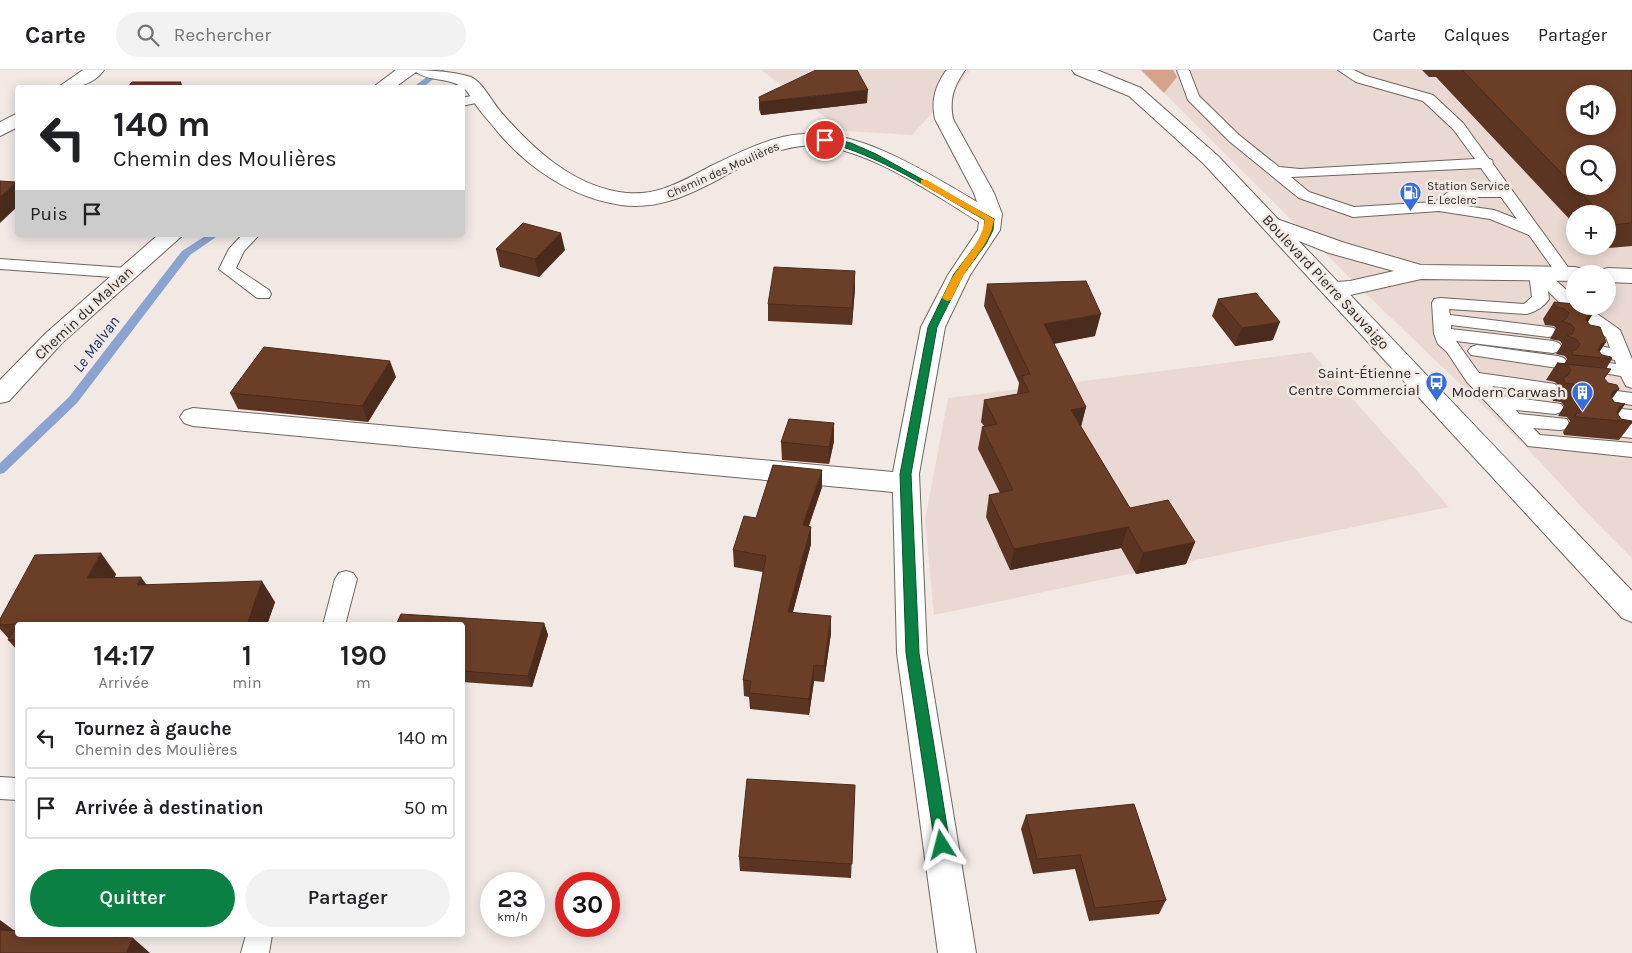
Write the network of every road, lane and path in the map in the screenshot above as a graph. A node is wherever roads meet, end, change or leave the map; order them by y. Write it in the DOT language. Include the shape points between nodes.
graph roads {
  1 [pos="95,70"];
  2 [pos="408,70"];
  3 [pos="423,70"];
  4 [pos="956,70"];
  5 [pos="1081,70"];
  6 [pos="1121,70"];
  7 [pos="1184,70"];
  8 [pos="1344,70"];
  9 [pos="71,85"];
  10 [pos="386,85"];
  11 [pos="1135,92"];
  12 [pos="471,100"];
  13 [pos="15,121"];
  14 [pos="0,130"];
  15 [pos="1487,163"];
  16 [pos="1275,170"];
  17 [pos="972,172"];
  18 [pos="937,189"];
  19 [pos="1507,192"];
  20 [pos="1439,206"];
  21 [pos="990,219"];
  22 [pos="1271,223"];
  23 [pos="1536,232"];
  24 [pos="170,237"];
  25 [pos="250,237"];
  26 [pos="0,264"];
  27 [pos="1566,269"];
  28 [pos="1421,272"];
  29 [pos="126,273"];
  30 [pos="1538,274"];
  31 [pos="1566,274"];
  32 [pos="1616,275"];
  33 [pos="1632,276"];
  34 [pos="1331,288"];
  35 [pos="263,294"];
  36 [pos="1446,334"];
  37 [pos="1588,344"];
  38 [pos="1619,348"];
  39 [pos="1597,368"];
  40 [pos="1630,377"];
  41 [pos="1473,378"];
  42 [pos="1549,388"];
  43 [pos="0,395"];
  44 [pos="1602,395"];
  45 [pos="1632,399"];
  46 [pos="1497,402"];
  47 [pos="1632,416"];
  48 [pos="193,417"];
  49 [pos="1515,420"];
  50 [pos="1619,425"];
  51 [pos="1632,450"];
  52 [pos="906,483"];
  53 [pos="346,579"];
  54 [pos="1632,610"];
  55 [pos="335,622"];
  56 [pos="0,788"];
  57 [pos="15,789"];
  58 [pos="259,937"];
  59 [pos="255,953"];
  60 [pos="957,953"];
  1 -- 9 [label="street"];
  2 -- 10 [label="street"];
  3 -- 12 [label="street, Chemin des Moulières" via="463,80 473,88"];
  4 -- 17 [label="street" via="948,80 941,105 944,119"];
  5 -- 11 [label="street, Boulevard Pierre Sauvaigo"];
  6 -- 11 [label="street, Boulevard Pierre Sauvaigo"];
  7 -- 16 [label="lane" via="1193,97 1234,138"];
  8 -- 15 [label="lane" via="1361,79 1428,98 1458,126"];
  11 -- 22 [label="street, Boulevard Pierre Sauvaigo" via="1211,160"];
  12 -- 18 [label="street, Chemin des Moulières" via="559,175 581,187 621,199 640,200 674,194 756,152 805,139 854,147"];
  13 -- 14 [label="street"];
  15 -- 16 [label="lane" via="1300,173"];
  15 -- 19 [label="lane"];
  16 -- 20 [label="lane" via="1304,195 1353,212"];
  17 -- 18 [label="street" via="969,180 960,186"];
  17 -- 21 [label="street" via="989,204"];
  18 -- 21 [label="street, Chemin des Moulières"];
  19 -- 20 [label="lane" via="1456,193"];
  19 -- 23 [label="lane"];
  20 -- 23 [label="lane" via="1494,216"];
  21 -- 52 [label="street" via="981,244 959,274 933,327"];
  22 -- 28 [label="street" via="1338,248"];
  22 -- 34 [label="street, Boulevard Pierre Sauvaigo"];
  23 -- 27 [label="lane"];
  24 -- 29 [label="street, Chemin du Malvan"];
  25 -- 35 [label="lane" via="227,269"];
  26 -- 29 [label="lane"];
  28 -- 30 [label="street"];
  28 -- 34 [label="street" via="1350,288"];
  29 -- 43 [label="street, Chemin du Malvan" via="54,338"];
  30 -- 31 [label="street"];
  30 -- 36 [label="lane" via="1541,299 1527,308 1440,303"];
  30 -- 38 [label="lane" via="1569,302 1614,334"];
  32 -- 33 [label="street"];
  34 -- 54 [label="street, Boulevard Pierre Sauvaigo"];
  36 -- 36 [label="lane" via="1553,347"];
  36 -- 41 [label="lane"];
  37 -- 38 [label="lane"];
  38 -- 40 [label="lane"];
  39 -- 40 [label="lane"];
  41 -- 42 [label="lane"];
  41 -- 46 [label="lane"];
  44 -- 45 [label="lane"];
  46 -- 49 [label="lane"];
  46 -- 49 [label="lane" via="1558,416"];
  47 -- 50 [label="lane"];
  48 -- 52 [label="street"];
  49 -- 51 [label="lane" via="1535,441"];
  52 -- 60 [label="street" via="912,653"];
  53 -- 55 [label="lane"];
  56 -- 57 [label="lane"];
  58 -- 59 [label="lane"];
}
